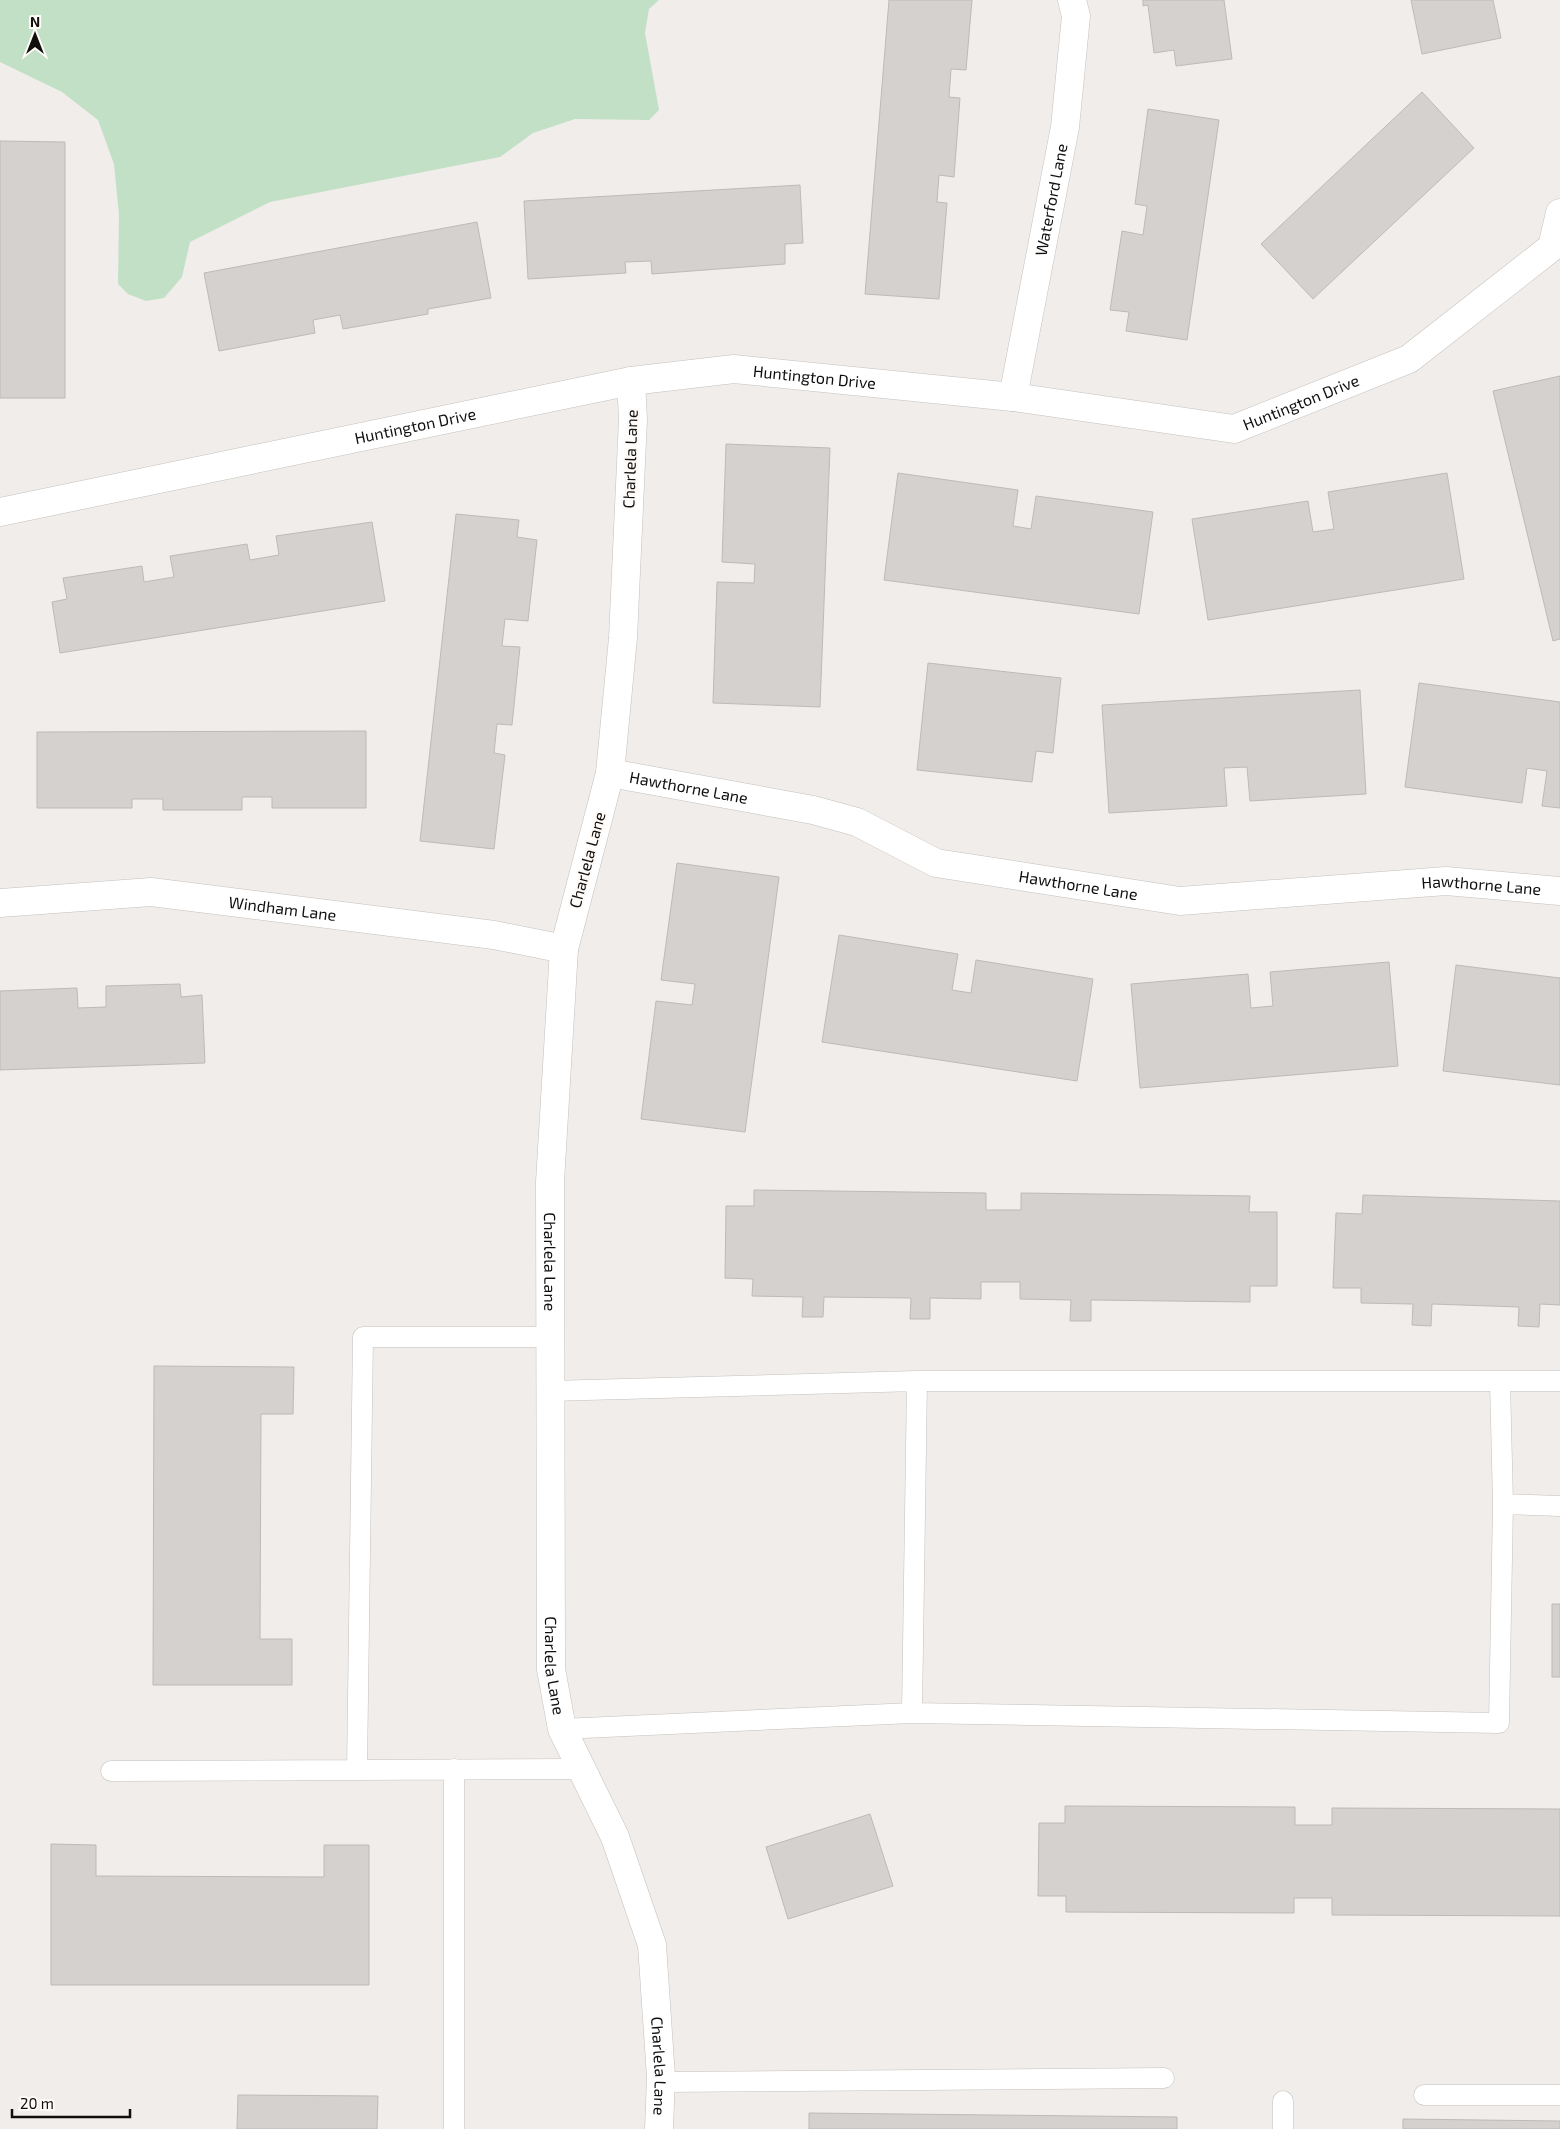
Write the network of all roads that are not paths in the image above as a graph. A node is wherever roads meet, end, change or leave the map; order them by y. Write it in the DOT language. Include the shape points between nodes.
graph roads {
  1 [pos="1072,0"];
  2 [pos="1560,213"];
  3 [pos="1556,248"];
  4 [pos="630,381"];
  5 [pos="1013,397"];
  6 [pos="0,512"];
  7 [pos="610,773"];
  8 [pos="1560,891"];
  9 [pos="0,903"];
  10 [pos="564,949"];
  11 [pos="550,1337"];
  12 [pos="917,1381"];
  13 [pos="1500,1381"];
  14 [pos="1560,1381"];
  15 [pos="549,1391"];
  16 [pos="1503,1504"];
  17 [pos="1560,1506"];
  18 [pos="912,1713"];
  19 [pos="562,1729"];
  20 [pos="454,1769"];
  21 [pos="581,1769"];
  22 [pos="357,1770"];
  23 [pos="111,1771"];
  24 [pos="1164,2078"];
  25 [pos="660,2082"];
  26 [pos="1424,2095"];
  27 [pos="1560,2095"];
  28 [pos="1283,2101"];
  29 [pos="454,2129"];
  30 [pos="660,2129"];
  31 [pos="1283,2129"];
  1 -- 5 [label="street, Waterford Lane" via="1076,16 1065,127"];
  2 -- 3 [label="street, Huntington Drive"];
  3 -- 5 [label="street, Huntington Drive" via="1409,359 1234,429"];
  4 -- 5 [label="street, Huntington Drive" via="734,369"];
  4 -- 6 [label="street, Huntington Drive"];
  4 -- 7 [label="street, Charlela Lane" via="633,419 623,638"];
  7 -- 8 [label="street, Hawthorne Lane" via="813,810 857,822 936,863 1180,901 1446,880"];
  7 -- 10 [label="street, Charlela Lane"];
  9 -- 10 [label="street, Windham Lane" via="151,892 494,935"];
  10 -- 11 [label="street, Charlela Lane" via="550,1182"];
  11 -- 15 [label="street, Charlela Lane"];
  11 -- 22 [label="lane" via="363,1337"];
  12 -- 13 [label="lane"];
  12 -- 15 [label="lane"];
  12 -- 18 [label="lane"];
  13 -- 14 [label="lane"];
  13 -- 16 [label="lane"];
  15 -- 19 [label="street, Charlela Lane" via="551,1669"];
  16 -- 17 [label="lane"];
  16 -- 18 [label="lane" via="1499,1722"];
  18 -- 19 [label="lane"];
  19 -- 21 [label="street, Charlela Lane"];
  20 -- 21 [label="lane"];
  20 -- 22 [label="lane"];
  20 -- 29 [label="lane"];
  21 -- 25 [label="street, Charlela Lane" via="615,1837 652,1944"];
  22 -- 23 [label="lane"];
  24 -- 25 [label="lane"];
  25 -- 30 [label="street, Charlela Lane"];
  26 -- 27 [label="lane"];
  28 -- 31 [label="lane"];
}
